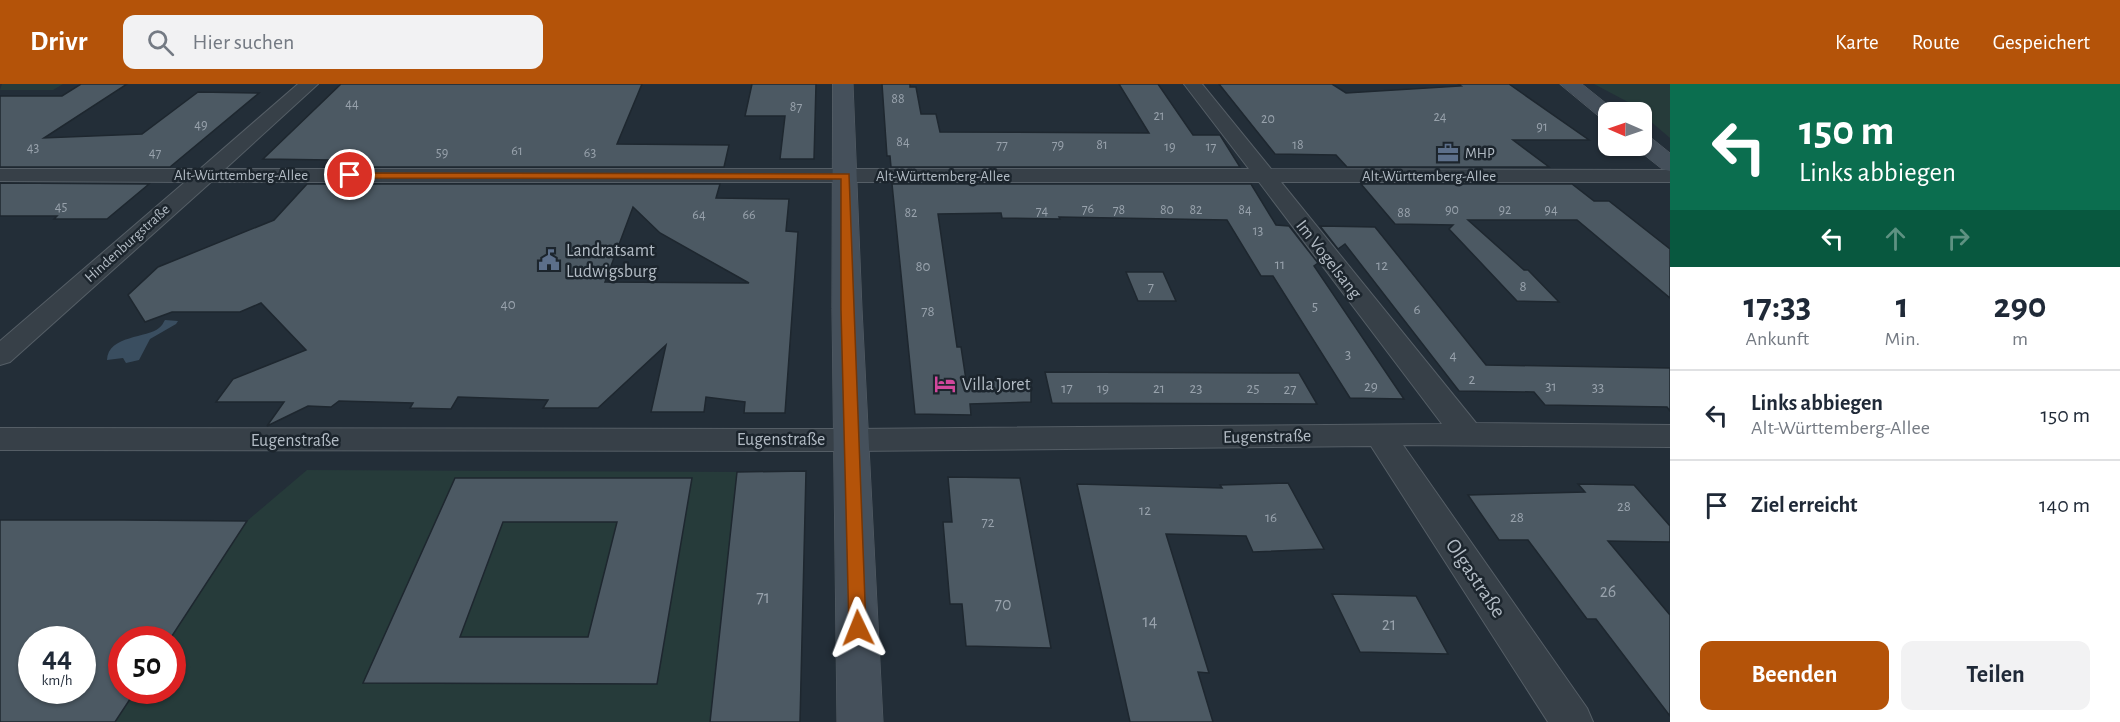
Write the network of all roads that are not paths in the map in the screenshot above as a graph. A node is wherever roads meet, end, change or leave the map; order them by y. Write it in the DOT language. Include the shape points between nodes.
graph roads {
  1 [pos="309,84"];
  2 [pos="843,84"];
  3 [pos="1192,84"];
  4 [pos="1570,84"];
  5 [pos="1598,106"];
  6 [pos="1652,150"];
  7 [pos="1670,164"];
  8 [pos="0,175"];
  9 [pos="203,175"];
  10 [pos="1263,175"];
  11 [pos="846,176"];
  12 [pos="1670,176"];
  13 [pos="0,356"];
  14 [pos="1467,434"];
  15 [pos="1380,435"];
  16 [pos="1670,436"];
  17 [pos="0,439"];
  18 [pos="852,440"];
  19 [pos="860,722"];
  20 [pos="1572,722"];
  1 -- 9 [label="street, Hindenburgstraße"];
  2 -- 11 [label="main road"];
  3 -- 10 [label="street, Im Vogelsang"];
  4 -- 5 [label="main road"];
  6 -- 7 [label="main road"];
  8 -- 9 [label="street, Alt-Württemberg-Allee"];
  9 -- 11 [label="street, Alt-Württemberg-Allee"];
  9 -- 13 [label="street, Hindenburgstraße"];
  10 -- 11 [label="street, Alt-Württemberg-Allee"];
  10 -- 12 [label="street, Alt-Württemberg-Allee"];
  10 -- 14 [label="street, Im Vogelsang"];
  11 -- 18 [label="main road"];
  14 -- 15 [label="street, Eugenstraße"];
  14 -- 16 [label="street, Eugenstraße"];
  15 -- 18 [label="street, Eugenstraße"];
  15 -- 20 [label="street, Olgastraße"];
  17 -- 18 [label="street, Eugenstraße"];
  18 -- 19 [label="main road"];
}
